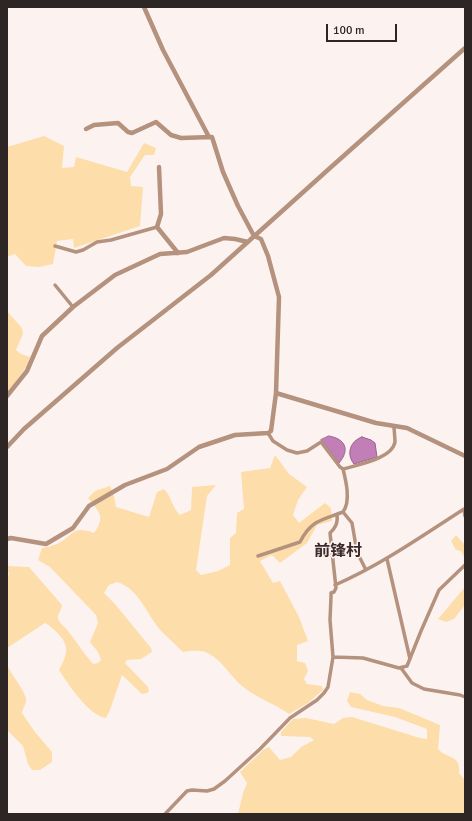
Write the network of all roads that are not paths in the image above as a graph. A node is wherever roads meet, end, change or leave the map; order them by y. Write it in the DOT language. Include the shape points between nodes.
graph roads {
  1 [pos="144,7"];
  2 [pos="465,48"];
  3 [pos="86,129"];
  4 [pos="208,137"];
  5 [pos="159,167"];
  6 [pos="157,227"];
  7 [pos="254,236"];
  8 [pos="248,242"];
  9 [pos="55,246"];
  10 [pos="178,253"];
  11 [pos="55,285"];
  12 [pos="73,307"];
  13 [pos="276,393"];
  14 [pos="7,396"];
  15 [pos="394,426"];
  16 [pos="268,433"];
  17 [pos="7,447"];
  18 [pos="465,456"];
  19 [pos="343,468"];
  20 [pos="465,508"];
  21 [pos="343,512"];
  22 [pos="337,514"];
  23 [pos="465,516"];
  24 [pos="7,539"];
  25 [pos="258,556"];
  26 [pos="387,559"];
  27 [pos="465,565"];
  28 [pos="366,570"];
  29 [pos="335,585"];
  30 [pos="333,657"];
  31 [pos="410,660"];
  32 [pos="401,668"];
  33 [pos="465,698"];
  34 [pos="165,814"];
  1 -- 4 [label="street"];
  2 -- 7 [label="street"];
  3 -- 4 [label="street" via="94,125 118,123 132,133 156,122 171,135 181,138"];
  4 -- 7 [label="street" via="212,137 223,172"];
  5 -- 6 [label="street" via="161,214"];
  6 -- 9 [label="street" via="97,242 76,252"];
  6 -- 10 [label="street"];
  7 -- 8 [label="street"];
  7 -- 13 [label="street" via="261,239 268,256 279,298"];
  8 -- 10 [label="street" via="224,238"];
  8 -- 17 [label="street" via="211,275 117,348 24,429"];
  10 -- 12 [label="street" via="160,254 115,275"];
  11 -- 12 [label="street"];
  12 -- 14 [label="street" via="42,336 27,371"];
  13 -- 15 [label="street"];
  13 -- 16 [label="street"];
  15 -- 18 [label="street" via="407,428"];
  15 -- 19 [label="street" via="395,442 388,451 370,462"];
  16 -- 19 [label="street" via="273,441 297,453 307,451 321,442"];
  16 -- 24 [label="street" via="235,435 199,447 167,470 125,485 89,506 73,528 46,544"];
  19 -- 21 [label="street" via="347,499"];
  20 -- 23 [label="street"];
  20 -- 26 [label="street"];
  21 -- 22 [label="street"];
  21 -- 28 [label="street" via="352,523 357,552"];
  22 -- 25 [label="street" via="316,521 300,542"];
  22 -- 29 [label="street" via="336,526 330,532"];
  26 -- 28 [label="street"];
  26 -- 31 [label="street"];
  27 -- 31 [label="street" via="439,590"];
  28 -- 29 [label="street"];
  29 -- 30 [label="street" via="330,597"];
  30 -- 32 [label="street" via="363,658"];
  30 -- 34 [label="street" via="328,687 317,700 290,718 225,781 207,791 187,791"];
  31 -- 32 [label="street" via="407,666"];
  32 -- 33 [label="street" via="408,679 418,687"];
}
